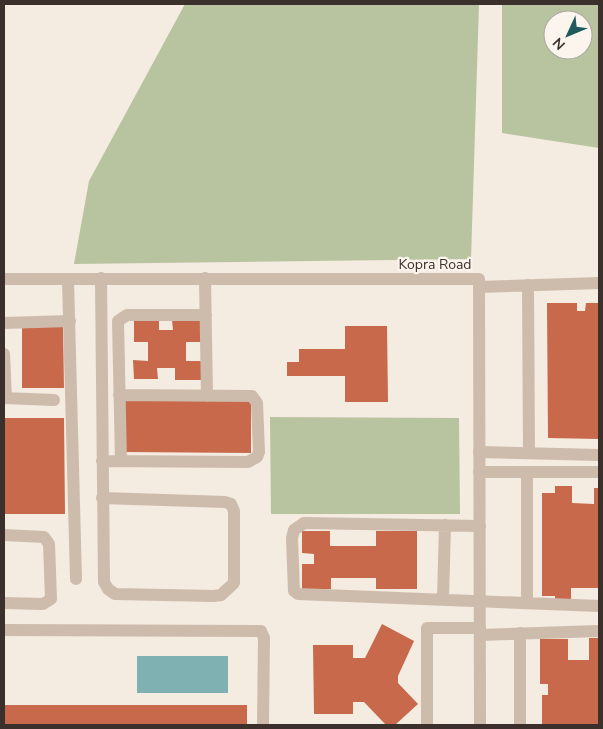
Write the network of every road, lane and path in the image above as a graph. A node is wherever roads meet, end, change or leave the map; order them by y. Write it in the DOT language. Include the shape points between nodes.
graph roads {
  1 [pos="101,278"];
  2 [pos="205,278"];
  3 [pos="4,279"];
  4 [pos="68,280"];
  5 [pos="599,283"];
  6 [pos="528,285"];
  7 [pos="479,287"];
  8 [pos="206,314"];
  9 [pos="70,322"];
  10 [pos="4,323"];
  11 [pos="4,354"];
  12 [pos="119,395"];
  13 [pos="207,396"];
  14 [pos="5,398"];
  15 [pos="54,400"];
  16 [pos="479,452"];
  17 [pos="529,453"];
  18 [pos="599,454"];
  19 [pos="120,460"];
  20 [pos="102,465"];
  21 [pos="479,472"];
  22 [pos="527,472"];
  23 [pos="599,472"];
  24 [pos="102,498"];
  25 [pos="445,525"];
  26 [pos="480,526"];
  27 [pos="4,535"];
  28 [pos="76,579"];
  29 [pos="443,598"];
  30 [pos="480,600"];
  31 [pos="527,602"];
  32 [pos="4,603"];
  33 [pos="599,606"];
  34 [pos="4,630"];
  35 [pos="599,631"];
  36 [pos="480,632"];
  37 [pos="520,633"];
  38 [pos="263,725"];
  39 [pos="428,725"];
  40 [pos="480,725"];
  41 [pos="520,725"];
  1 -- 2 [label="street, Kopra Road"];
  1 -- 4 [label="street, Kopra Road"];
  1 -- 20 [label="street"];
  2 -- 7 [label="street, Kopra Road" via="479,279"];
  2 -- 8 [label="street"];
  3 -- 4 [label="street, Kopra Road"];
  4 -- 9 [label="street"];
  5 -- 6 [label="street"];
  6 -- 7 [label="street"];
  6 -- 17 [label="street"];
  7 -- 16 [label="street, Kopra Road"];
  8 -- 12 [label="street" via="122,317 118,326"];
  8 -- 13 [label="street"];
  9 -- 10 [label="street"];
  9 -- 28 [label="street"];
  11 -- 14 [label="street"];
  12 -- 13 [label="street"];
  12 -- 19 [label="street"];
  13 -- 19 [label="street" via="256,398 259,452 254,459 248,462"];
  14 -- 15 [label="street"];
  16 -- 17 [label="street"];
  16 -- 21 [label="street, Kopra Road"];
  17 -- 18 [label="street"];
  19 -- 20 [label="street"];
  20 -- 24 [label="street"];
  21 -- 22 [label="street"];
  21 -- 26 [label="street, Kopra Road"];
  22 -- 23 [label="street"];
  22 -- 31 [label="street"];
  24 -- 24 [label="street" via="104,582 115,594 214,596 221,595 234,583 234,511 231,504"];
  25 -- 26 [label="street"];
  25 -- 29 [label="street"];
  25 -- 29 [label="street" via="304,523 294,530 292,538 293,587 298,594"];
  26 -- 30 [label="street, Kopra Road"];
  27 -- 32 [label="street" via="44,537 49,544 51,599 43,604"];
  29 -- 30 [label="street"];
  30 -- 31 [label="street"];
  30 -- 36 [label="street, Kopra Road"];
  31 -- 33 [label="street"];
  34 -- 38 [label="street" via="261,631 264,638"];
  35 -- 37 [label="street"];
  36 -- 37 [label="street"];
  36 -- 39 [label="street" via="424,628"];
  36 -- 40 [label="street, Kopra Road"];
  37 -- 41 [label="street"];
}
